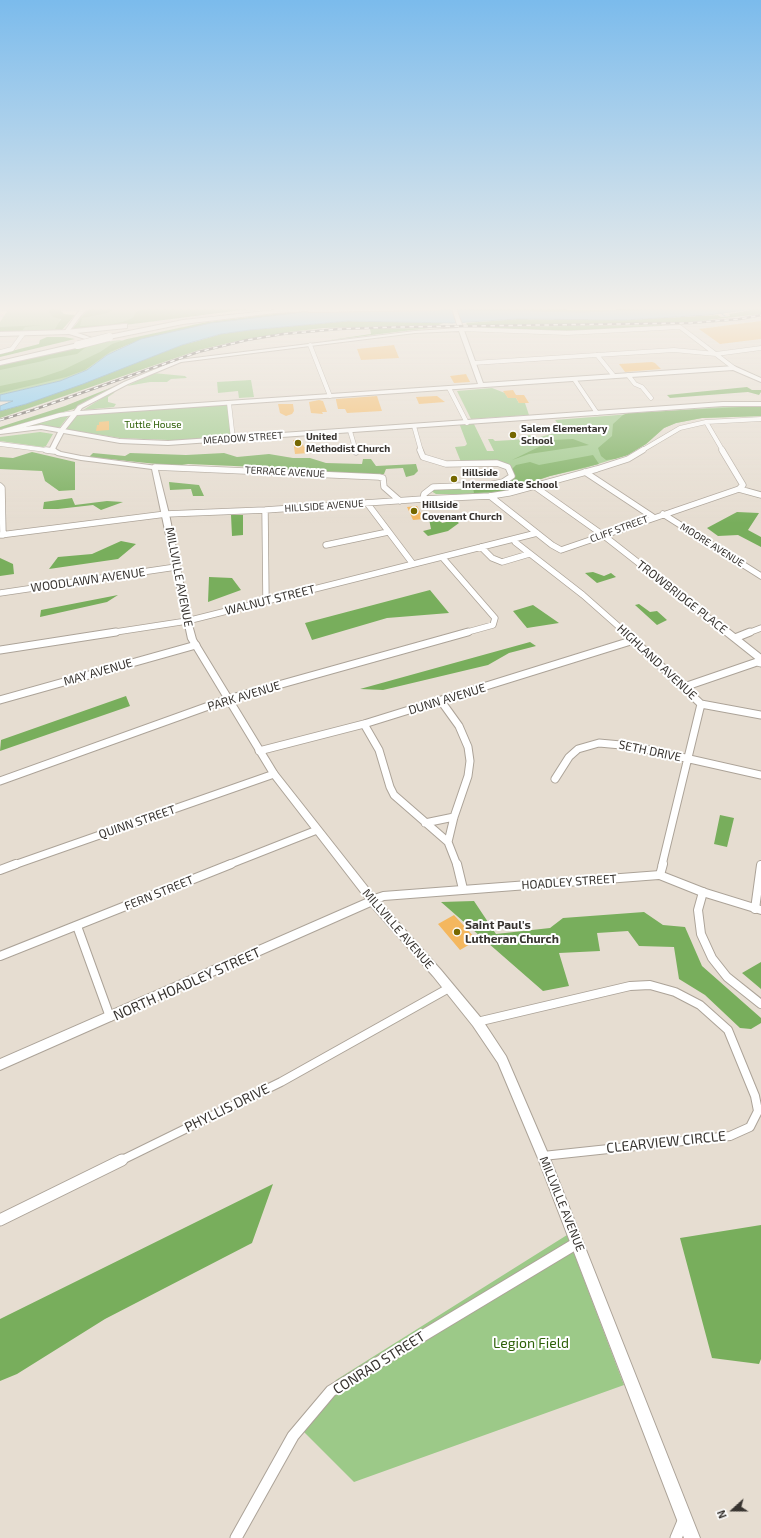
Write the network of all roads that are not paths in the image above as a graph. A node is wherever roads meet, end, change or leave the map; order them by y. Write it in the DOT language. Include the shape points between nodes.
graph roads {
  1 [pos="574,379"];
  2 [pos="132,380"];
  3 [pos="324,380"];
  4 [pos="479,380"];
  5 [pos="564,380"];
  6 [pos="632,380"];
  7 [pos="481,386"];
  8 [pos="449,388"];
  9 [pos="330,396"];
  10 [pos="651,398"];
  11 [pos="229,403"];
  12 [pos="761,404"];
  13 [pos="74,413"];
  14 [pos="598,413"];
  15 [pos="761,419"];
  16 [pos="706,422"];
  17 [pos="466,423"];
  18 [pos="414,426"];
  19 [pos="62,430"];
  20 [pos="350,431"];
  21 [pos="1,433"];
  22 [pos="234,439"];
  23 [pos="0,444"];
  24 [pos="54,451"];
  25 [pos="356,452"];
  26 [pos="155,466"];
  27 [pos="585,472"];
  28 [pos="0,486"];
  29 [pos="534,486"];
  30 [pos="739,488"];
  31 [pos="761,495"];
  32 [pos="490,496"];
  33 [pos="423,499"];
  34 [pos="400,501"];
  35 [pos="367,503"];
  36 [pos="265,510"];
  37 [pos="166,514"];
  38 [pos="663,514"];
  39 [pos="654,517"];
  40 [pos="388,532"];
  41 [pos="537,533"];
  42 [pos="2,535"];
  43 [pos="603,535"];
  44 [pos="514,539"];
  45 [pos="326,545"];
  46 [pos="481,547"];
  47 [pos="529,554"];
  48 [pos="442,557"];
  49 [pos="413,564"];
  50 [pos="176,567"];
  51 [pos="761,576"];
  52 [pos="0,593"];
  53 [pos="266,600"];
  54 [pos="186,621"];
  55 [pos="761,628"];
  56 [pos="735,638"];
  57 [pos="634,640"];
  58 [pos="196,645"];
  59 [pos="0,650"];
  60 [pos="761,659"];
  61 [pos="761,663"];
  62 [pos="684,687"];
  63 [pos="228,699"];
  64 [pos="0,700"];
  65 [pos="441,701"];
  66 [pos="701,704"];
  67 [pos="761,715"];
  68 [pos="364,724"];
  69 [pos="259,751"];
  70 [pos="689,759"];
  71 [pos="274,774"];
  72 [pos="761,776"];
  73 [pos="555,779"];
  74 [pos="0,781"];
  75 [pos="454,817"];
  76 [pos="425,823"];
  77 [pos="317,830"];
  78 [pos="448,842"];
  79 [pos="761,865"];
  80 [pos="0,870"];
  81 [pos="660,875"];
  82 [pos="463,889"];
  83 [pos="703,892"];
  84 [pos="373,901"];
  85 [pos="758,910"];
  86 [pos="77,926"];
  87 [pos="0,956"];
  88 [pos="449,988"];
  89 [pos="761,1004"];
  90 [pos="110,1017"];
  91 [pos="477,1022"];
  92 [pos="0,1065"];
  93 [pos="543,1156"];
  94 [pos="0,1220"];
  95 [pos="577,1243"];
  96 [pos="684,1519"];
  97 [pos="236,1538"];
  98 [pos="676,1538"];
  99 [pos="692,1538"];
  1 -- 14 [label="street"];
  2 -- 13 [label="street" via="80,407"];
  3 -- 9 [label="street"];
  4 -- 7 [label="street"];
  5 -- 7 [label="street"];
  6 -- 10 [label="street"];
  7 -- 8 [label="street"];
  8 -- 9 [label="street"];
  8 -- 17 [label="street"];
  9 -- 11 [label="street"];
  11 -- 13 [label="street"];
  11 -- 22 [label="street"];
  12 -- 14 [label="main road, MEADOW STREET" via="723,404"];
  13 -- 19 [label="street"];
  13 -- 21 [label="street" via="59,415"];
  14 -- 17 [label="main road, MEADOW STREET"];
  15 -- 16 [label="street, HILLSIDE AVENUE"];
  16 -- 27 [label="street, HILLSIDE AVENUE" via="680,428 628,459"];
  16 -- 30 [label="street" via="743,485"];
  17 -- 18 [label="main road, MEADOW STREET"];
  18 -- 20 [label="main road, MEADOW STREET"];
  18 -- 33 [label="street" via="423,457 429,460 446,464 497,463 508,467 512,474 508,480 494,484 433,487 424,494"];
  19 -- 21 [label="main road, MEADOW STREET"];
  19 -- 22 [label="main road, MEADOW STREET" via="143,443"];
  19 -- 24 [label="street" via="52,447"];
  20 -- 22 [label="main road, MEADOW STREET"];
  20 -- 25 [label="street"];
  23 -- 24 [label="street"];
  24 -- 26 [label="street" via="81,458"];
  26 -- 34 [label="street, TERRACE AVENUE" via="379,477 383,478 384,487"];
  26 -- 37 [label="street, MILLVILLE AVENUE"];
  27 -- 29 [label="street, HILLSIDE AVENUE"];
  27 -- 39 [label="street"];
  28 -- 42 [label="street"];
  29 -- 32 [label="street, HILLSIDE AVENUE" via="509,494"];
  29 -- 43 [label="street, TROWBRIDGE PLACE"];
  30 -- 31 [label="street"];
  30 -- 38 [label="street, CLIFF STREET"];
  32 -- 33 [label="street, HILLSIDE AVENUE"];
  32 -- 41 [label="street, CLIFF STREET"];
  33 -- 34 [label="street, HILLSIDE AVENUE"];
  34 -- 35 [label="street, HILLSIDE AVENUE"];
  35 -- 36 [label="street, HILLSIDE AVENUE"];
  35 -- 40 [label="street"];
  36 -- 37 [label="street, HILLSIDE AVENUE"];
  36 -- 53 [label="street"];
  37 -- 42 [label="street, HILLSIDE AVENUE"];
  37 -- 50 [label="street, MILLVILLE AVENUE"];
  38 -- 39 [label="street, CLIFF STREET"];
  38 -- 51 [label="street, MOORE AVENUE"];
  39 -- 43 [label="street, CLIFF STREET"];
  40 -- 45 [label="street"];
  40 -- 49 [label="street"];
  41 -- 43 [label="street, CLIFF STREET" via="561,550"];
  41 -- 44 [label="street, WALNUT STREET"];
  43 -- 56 [label="street, TROWBRIDGE PLACE"];
  44 -- 46 [label="street, WALNUT STREET"];
  44 -- 47 [label="street, HIGHLAND AVENUE"];
  46 -- 47 [label="street" via="492,558 502,562"];
  46 -- 48 [label="street, WALNUT STREET"];
  47 -- 57 [label="street, HIGHLAND AVENUE" via="583,595"];
  48 -- 49 [label="street, WALNUT STREET"];
  48 -- 63 [label="street, PARK AVENUE" via="495,618 493,625"];
  49 -- 53 [label="street, WALNUT STREET"];
  50 -- 52 [label="street, WOODLAWN AVENUE"];
  50 -- 54 [label="street, MILLVILLE AVENUE"];
  53 -- 54 [label="street, WALNUT STREET"];
  54 -- 58 [label="street, MILLVILLE AVENUE"];
  54 -- 59 [label="street, WALNUT STREET"];
  55 -- 56 [label="street"];
  56 -- 60 [label="street, TROWBRIDGE PLACE"];
  57 -- 62 [label="street, HIGHLAND AVENUE"];
  57 -- 65 [label="street, DUNN AVENUE"];
  58 -- 63 [label="street, MILLVILLE AVENUE"];
  58 -- 64 [label="street, MAY AVENUE"];
  61 -- 62 [label="street" via="757,662"];
  62 -- 66 [label="street, HIGHLAND AVENUE"];
  63 -- 69 [label="street, MILLVILLE AVENUE"];
  63 -- 74 [label="street, PARK AVENUE"];
  65 -- 68 [label="street, DUNN AVENUE"];
  65 -- 75 [label="street" via="459,726 468,747 470,761"];
  66 -- 67 [label="street"];
  66 -- 70 [label="street, HIGHLAND AVENUE"];
  68 -- 69 [label="street, DUNN AVENUE"];
  68 -- 76 [label="street" via="379,750 394,795"];
  69 -- 71 [label="street, MILLVILLE AVENUE"];
  70 -- 72 [label="street, SETH DRIVE"];
  70 -- 73 [label="street, SETH DRIVE" via="632,746 599,743 578,749 569,757"];
  70 -- 81 [label="street, HIGHLAND AVENUE"];
  71 -- 77 [label="street, MILLVILLE AVENUE"];
  71 -- 80 [label="street, QUINN STREET"];
  75 -- 76 [label="street"];
  75 -- 78 [label="street"];
  76 -- 78 [label="street"];
  77 -- 84 [label="street, MILLVILLE AVENUE"];
  77 -- 86 [label="street, FERN STREET"];
  78 -- 82 [label="street"];
  79 -- 85 [label="street"];
  81 -- 82 [label="street, HOADLEY STREET"];
  81 -- 83 [label="street, HOADLEY STREET"];
  82 -- 84 [label="street, HOADLEY STREET" via="383,896"];
  83 -- 85 [label="street, HOADLEY STREET"];
  83 -- 89 [label="street" via="698,910 701,934 712,958 727,977"];
  84 -- 88 [label="street, MILLVILLE AVENUE"];
  84 -- 90 [label="street, NORTH HOADLEY STREET"];
  86 -- 87 [label="street, FERN STREET"];
  86 -- 90 [label="street"];
  88 -- 91 [label="street, MILLVILLE AVENUE"];
  88 -- 94 [label="street, PHYLLIS DRIVE" via="280,1082"];
  90 -- 92 [label="street, NORTH HOADLEY STREET"];
  91 -- 93 [label="street, MILLVILLE AVENUE" via="513,1082"];
  91 -- 93 [label="street, CLEARVIEW CIRCLE" via="630,986 650,986 675,992 700,1005 728,1030 755,1096 758,1111 750,1127 730,1136"];
  93 -- 95 [label="street, MILLVILLE AVENUE"];
  95 -- 96 [label="street, MILLVILLE AVENUE"];
  95 -- 97 [label="street, CONRAD STREET" via="331,1391 293,1436"];
  96 -- 98 [label="street"];
  96 -- 99 [label="street, MILLVILLE AVENUE"];
}
